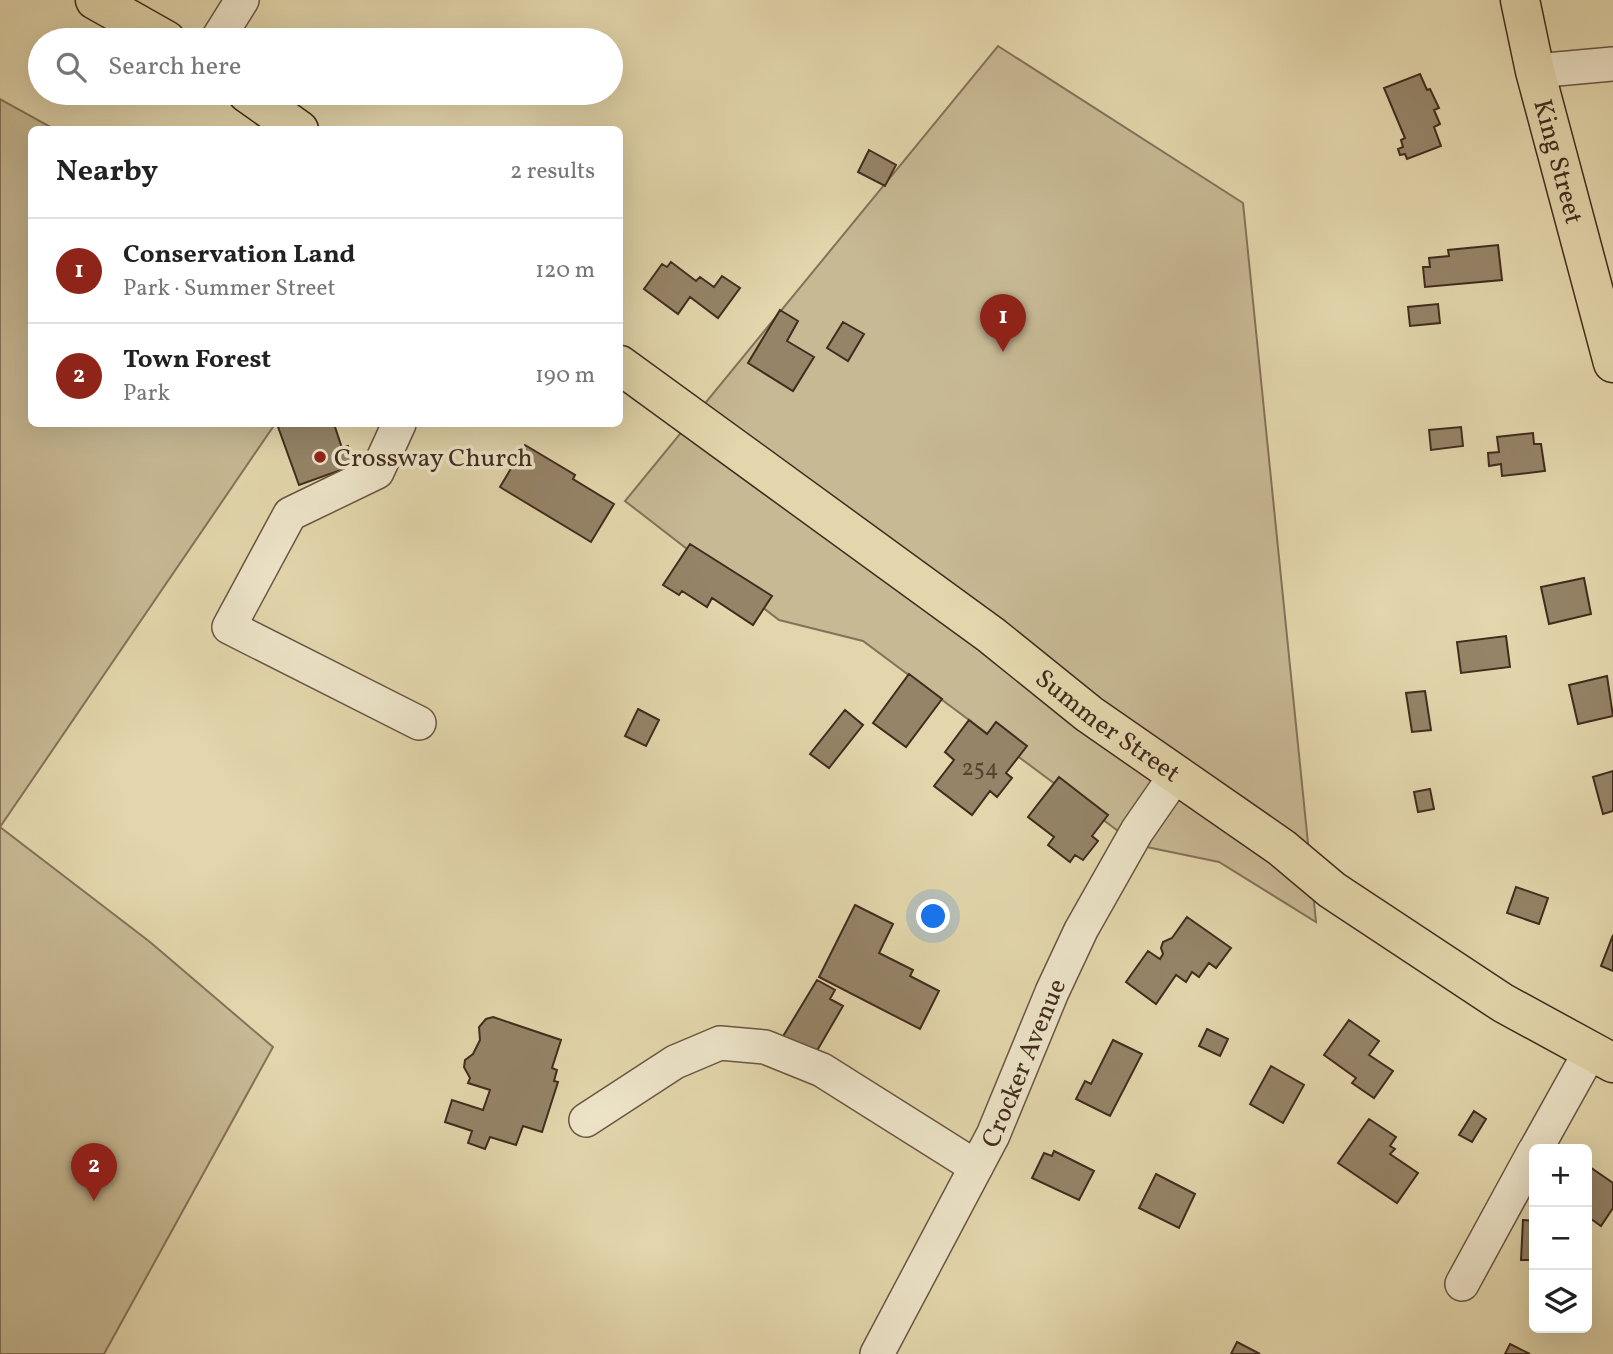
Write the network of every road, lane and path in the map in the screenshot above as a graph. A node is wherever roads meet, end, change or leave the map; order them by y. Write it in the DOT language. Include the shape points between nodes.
graph roads {
  1 [pos="95,0"];
  2 [pos="242,0"];
  3 [pos="1520,0"];
  4 [pos="145,28"];
  5 [pos="224,28"];
  6 [pos="1613,64"];
  7 [pos="1535,71"];
  8 [pos="264,105"];
  9 [pos="293,126"];
  10 [pos="1613,363"];
  11 [pos="623,367"];
  12 [pos="398,427"];
  13 [pos="419,723"];
  14 [pos="1175,776"];
  15 [pos="1601,1057"];
  16 [pos="586,1120"];
  17 [pos="1540,1144"];
  18 [pos="1529,1162"];
  19 [pos="976,1167"];
  20 [pos="1462,1284"];
  21 [pos="877,1354"];
  1 -- 4 [label="main road"];
  2 -- 5 [label="street"];
  3 -- 7 [label="main road, King Street"];
  6 -- 7 [label="street"];
  7 -- 10 [label="main road, King Street"];
  8 -- 9 [label="main road"];
  11 -- 14 [label="main road, Summer Street" via="991,635"];
  12 -- 13 [label="street" via="377,472 290,514 229,627"];
  14 -- 15 [label="main road, Summer Street" via="1282,848 1332,890 1503,1003"];
  14 -- 19 [label="street, Crocker Avenue" via="1137,831 1081,930"];
  15 -- 17 [label="street"];
  16 -- 19 [label="street" via="675,1062 720,1042 765,1047 822,1070"];
  18 -- 20 [label="street"];
  19 -- 21 [label="street, Crocker Avenue"];
}
